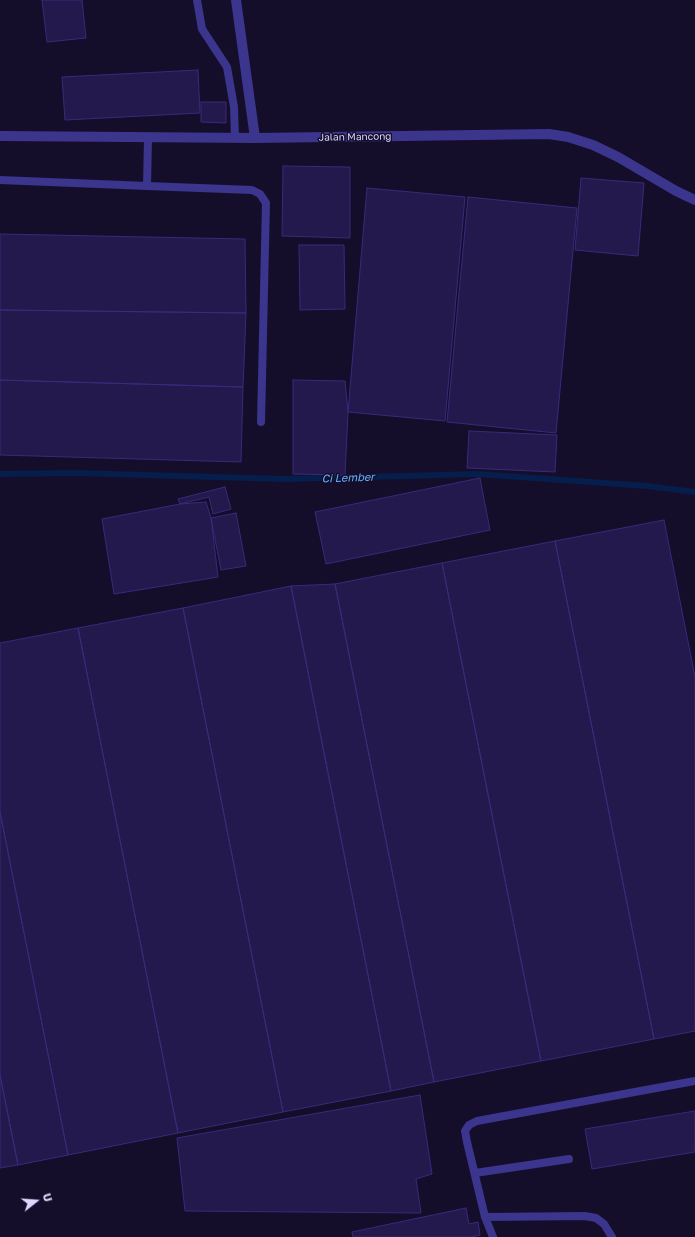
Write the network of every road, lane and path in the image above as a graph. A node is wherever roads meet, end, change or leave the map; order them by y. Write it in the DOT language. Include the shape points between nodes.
graph roads {
  1 [pos="197,0"];
  2 [pos="236,0"];
  3 [pos="0,136"];
  4 [pos="148,138"];
  5 [pos="235,138"];
  6 [pos="255,138"];
  7 [pos="0,180"];
  8 [pos="147,186"];
  9 [pos="695,200"];
  10 [pos="261,422"];
  11 [pos="695,1081"];
  12 [pos="569,1159"];
  13 [pos="475,1173"];
  14 [pos="485,1217"];
  15 [pos="493,1237"];
  16 [pos="612,1237"];
  1 -- 5 [label="lane" via="202,29 227,67 234,107"];
  2 -- 6 [label="street"];
  3 -- 4 [label="street, Jalan Mancong"];
  4 -- 5 [label="street, Jalan Mancong"];
  4 -- 8 [label="lane"];
  5 -- 6 [label="street, Jalan Mancong"];
  6 -- 9 [label="street, Jalan Mancong" via="549,134 594,145"];
  7 -- 8 [label="lane"];
  8 -- 10 [label="lane" via="252,190 260,194 266,203"];
  11 -- 13 [label="lane" via="477,1121 469,1125 465,1132"];
  12 -- 13 [label="lane"];
  13 -- 14 [label="lane"];
  14 -- 15 [label="lane"];
  14 -- 16 [label="lane" via="585,1216 596,1218 604,1224"];
}
